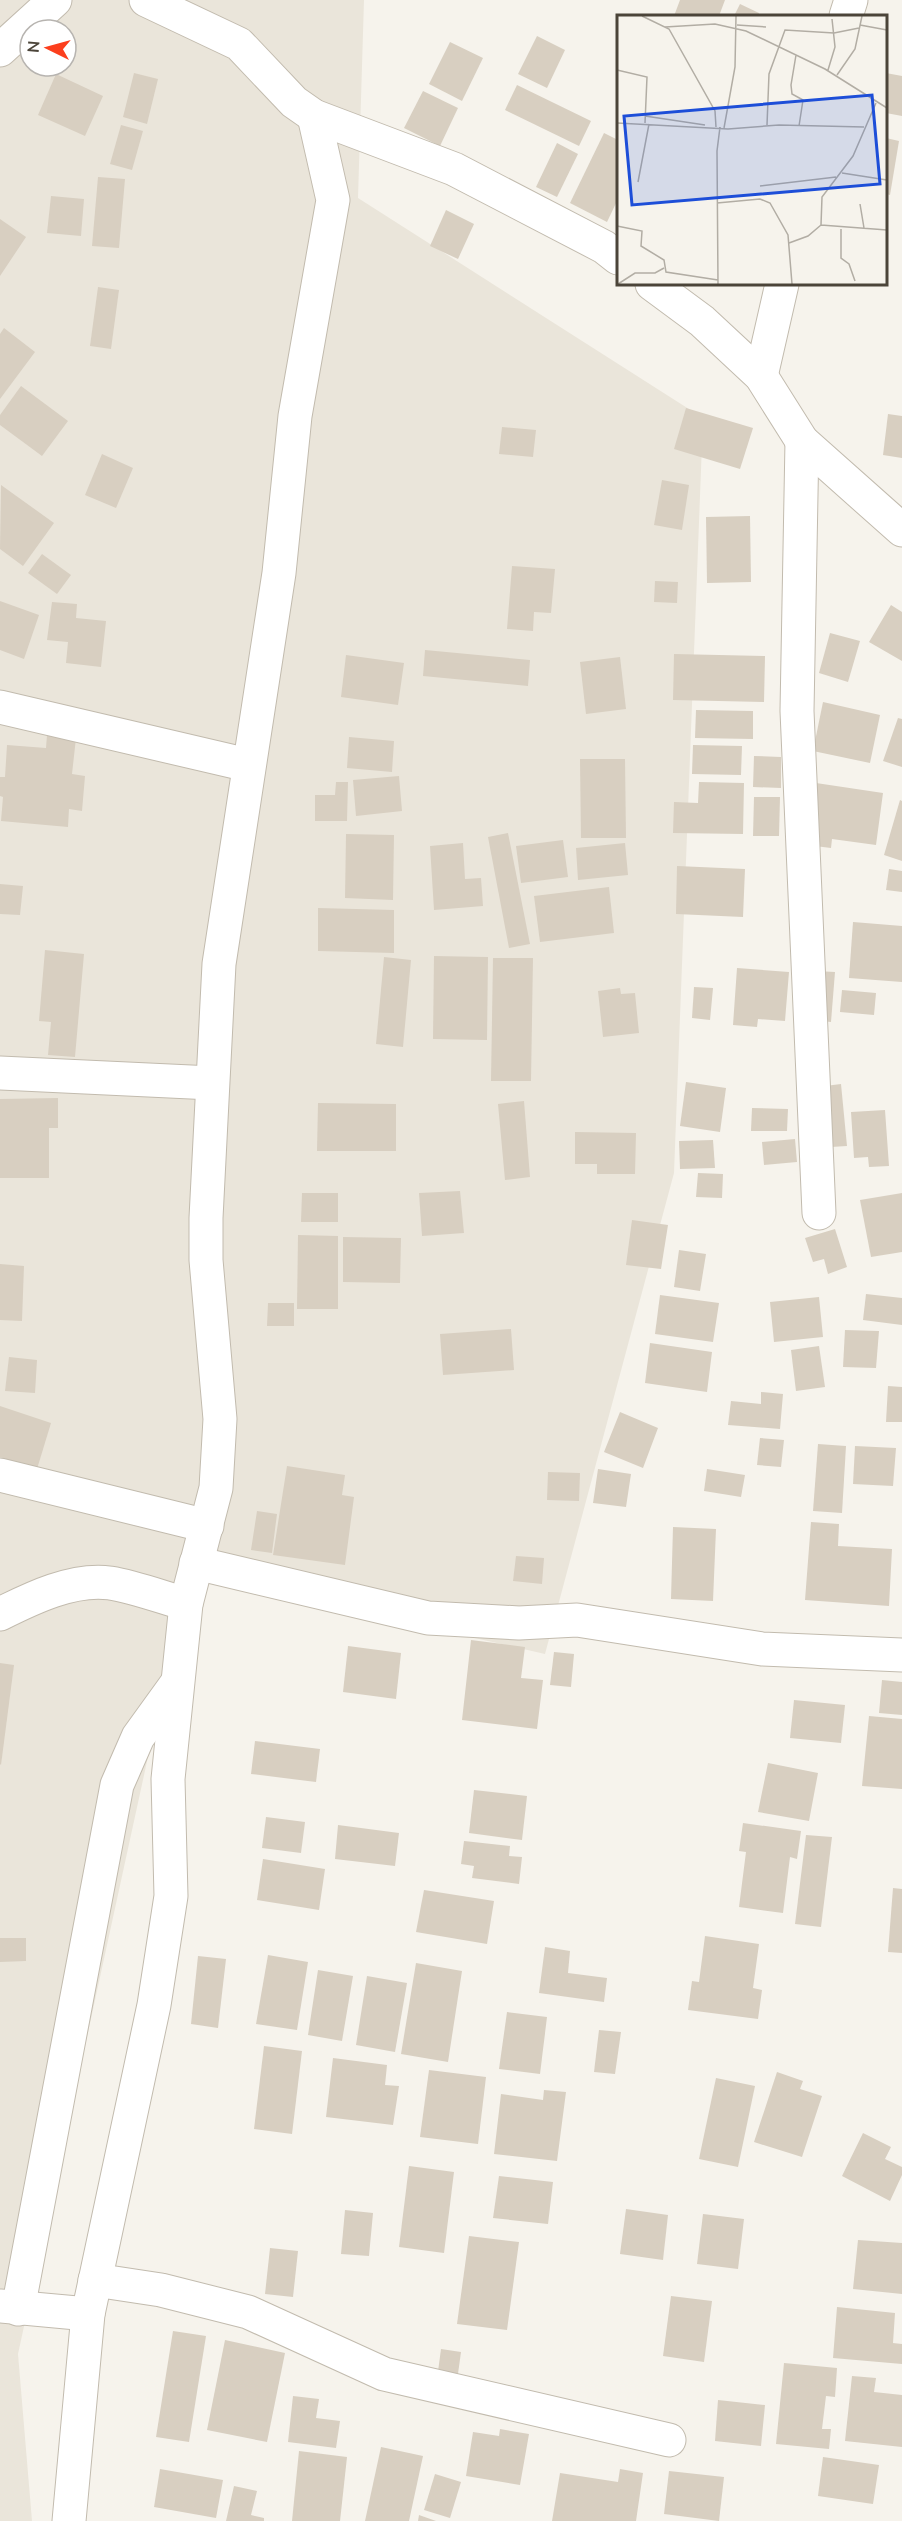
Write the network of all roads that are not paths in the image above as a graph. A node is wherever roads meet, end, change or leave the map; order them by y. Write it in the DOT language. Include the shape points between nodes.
graph roads {
  1 [pos="55,0"];
  2 [pos="146,0"];
  3 [pos="851,0"];
  4 [pos="846,15"];
  5 [pos="0,50"];
  6 [pos="314,116"];
  7 [pos="617,257"];
  8 [pos="653,285"];
  9 [pos="782,285"];
  10 [pos="761,376"];
  11 [pos="802,441"];
  12 [pos="902,530"];
  13 [pos="0,707"];
  14 [pos="248,765"];
  15 [pos="0,1073"];
  16 [pos="212,1083"];
  17 [pos="819,1213"];
  18 [pos="0,1475"];
  19 [pos="207,1526"];
  20 [pos="196,1563"];
  21 [pos="186,1604"];
  22 [pos="0,1614"];
  23 [pos="902,1655"];
  24 [pos="178,1681"];
  25 [pos="95,2280"];
  26 [pos="9,2308"];
  27 [pos="88,2314"];
  28 [pos="669,2440"];
  29 [pos="69,2521"];
  1 -- 5 [label="street"];
  2 -- 6 [label="street" via="239,44 294,102"];
  3 -- 4 [label="street"];
  6 -- 7 [label="street" via="454,169"];
  6 -- 14 [label="street" via="333,200 295,416 279,573"];
  8 -- 10 [label="street" via="702,321"];
  9 -- 10 [label="street"];
  10 -- 11 [label="street"];
  11 -- 12 [label="street"];
  11 -- 17 [label="street" via="797,711"];
  13 -- 14 [label="street"];
  14 -- 16 [label="street" via="219,964"];
  15 -- 16 [label="street"];
  16 -- 19 [label="street" via="206,1260 220,1419 216,1488"];
  18 -- 19 [label="street"];
  19 -- 20 [label="street"];
  20 -- 21 [label="street"];
  20 -- 23 [label="street" via="428,1618 519,1623 577,1620 762,1649"];
  21 -- 22 [label="street" via="100,1583 72,1585"];
  21 -- 24 [label="street"];
  24 -- 25 [label="street" via="168,1779 171,1896 154,2006"];
  24 -- 26 [label="street" via="138,1737 117,1785"];
  25 -- 27 [label="street"];
  25 -- 28 [label="street" via="161,2290 248,2312 384,2374"];
  26 -- 27 [label="street"];
  27 -- 29 [label="street"];
}
